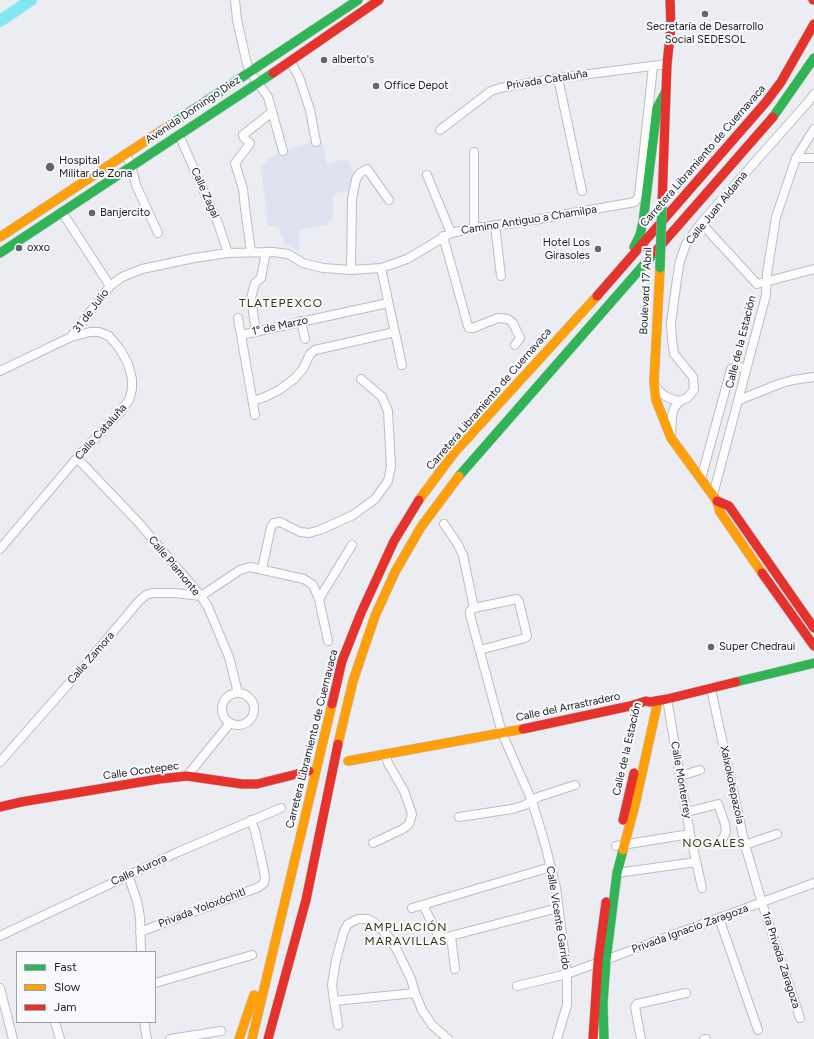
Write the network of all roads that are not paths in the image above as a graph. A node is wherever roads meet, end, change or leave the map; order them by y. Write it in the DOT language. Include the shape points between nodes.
graph roads {
  1 [pos="235,0"];
  2 [pos="358,0"];
  3 [pos="379,0"];
  4 [pos="670,0"];
  5 [pos="814,24"];
  6 [pos="814,58"];
  7 [pos="290,61"];
  8 [pos="667,64"];
  9 [pos="653,66"];
  10 [pos="249,68"];
  11 [pos="558,78"];
  12 [pos="258,82"];
  13 [pos="666,91"];
  14 [pos="814,94"];
  15 [pos="272,112"];
  16 [pos="814,129"];
  17 [pos="440,130"];
  18 [pos="179,135"];
  19 [pos="316,142"];
  20 [pos="283,150"];
  21 [pos="474,152"];
  22 [pos="125,154"];
  23 [pos="796,158"];
  24 [pos="814,158"];
  25 [pos="131,166"];
  26 [pos="427,175"];
  27 [pos="582,191"];
  28 [pos="389,200"];
  29 [pos="62,212"];
  30 [pos="701,223"];
  31 [pos="495,225"];
  32 [pos="474,228"];
  33 [pos="158,233"];
  34 [pos="447,235"];
  35 [pos="0,237"];
  36 [pos="251,252"];
  37 [pos="266,252"];
  38 [pos="0,253"];
  39 [pos="228,253"];
  40 [pos="381,268"];
  41 [pos="351,270"];
  42 [pos="814,270"];
  43 [pos="618,272"];
  44 [pos="501,276"];
  45 [pos="766,282"];
  46 [pos="110,286"];
  47 [pos="388,303"];
  48 [pos="238,318"];
  49 [pos="301,321"];
  50 [pos="256,332"];
  51 [pos="395,332"];
  52 [pos="241,335"];
  53 [pos="71,337"];
  54 [pos="305,339"];
  55 [pos="515,345"];
  56 [pos="402,365"];
  57 [pos="0,371"];
  58 [pos="746,371"];
  59 [pos="814,377"];
  60 [pos="361,379"];
  61 [pos="654,382"];
  62 [pos="738,400"];
  63 [pos="253,401"];
  64 [pos="680,401"];
  65 [pos="255,415"];
  66 [pos="671,438"];
  67 [pos="77,458"];
  68 [pos="701,479"];
  69 [pos="715,498"];
  70 [pos="444,524"];
  71 [pos="352,545"];
  72 [pos="0,549"];
  73 [pos="262,569"];
  74 [pos="200,596"];
  75 [pos="319,599"];
  76 [pos="474,608"];
  77 [pos="814,628"];
  78 [pos="328,641"];
  79 [pos="814,646"];
  80 [pos="480,650"];
  81 [pos="814,663"];
  82 [pos="711,689"];
  83 [pos="238,693"];
  84 [pos="668,699"];
  85 [pos="654,701"];
  86 [pos="230,723"];
  87 [pos="502,733"];
  88 [pos="385,754"];
  89 [pos="348,760"];
  90 [pos="0,762"];
  91 [pos="700,770"];
  92 [pos="309,771"];
  93 [pos="187,776"];
  94 [pos="680,776"];
  95 [pos="575,785"];
  96 [pos="532,801"];
  97 [pos="0,807"];
  98 [pos="280,808"];
  99 [pos="687,812"];
  100 [pos="459,816"];
  101 [pos="251,820"];
  102 [pos="690,834"];
  103 [pos="777,834"];
  104 [pos="723,838"];
  105 [pos="373,843"];
  106 [pos="620,845"];
  107 [pos="745,845"];
  108 [pos="696,862"];
  109 [pos="551,867"];
  110 [pos="617,873"];
  111 [pos="128,876"];
  112 [pos="814,883"];
  113 [pos="702,888"];
  114 [pos="762,903"];
  115 [pos="423,905"];
  116 [pos="283,907"];
  117 [pos="412,908"];
  118 [pos="558,908"];
  119 [pos="719,918"];
  120 [pos="140,932"];
  121 [pos="0,936"];
  122 [pos="447,937"];
  123 [pos="294,948"];
  124 [pos="141,951"];
  125 [pos="252,955"];
  126 [pos="602,961"];
  127 [pos="455,969"];
  128 [pos="566,974"];
  129 [pos="156,982"];
  130 [pos="517,986"];
  131 [pos="0,988"];
  132 [pos="415,993"];
  133 [pos="686,993"];
  134 [pos="334,1001"];
  135 [pos="800,1018"];
  136 [pos="55,1023"];
  137 [pos="144,1023"];
  138 [pos="338,1025"];
  139 [pos="758,1030"];
  140 [pos="221,1031"];
  141 [pos="193,1037"];
  142 [pos="13,1039"];
  143 [pos="60,1039"];
  144 [pos="147,1039"];
  145 [pos="170,1039"];
  146 [pos="239,1039"];
  147 [pos="252,1039"];
  148 [pos="268,1039"];
  149 [pos="277,1039"];
  150 [pos="448,1039"];
  151 [pos="557,1039"];
  152 [pos="593,1039"];
  153 [pos="604,1039"];
  154 [pos="641,1039"];
  1 -- 10 [label="street" via="237,20"];
  2 -- 10 [label="main road, Avenida Domingo Diez" via="262,64"];
  3 -- 7 [label="main road, Avenida Domingo Diez"];
  4 -- 8 [label="main road, Boulevard 17 Abril" via="671,27"];
  5 -- 43 [label="main road, Carretera Libramiento de Cuernavaca" via="781,82 766,102"];
  6 -- 123 [label="main road" via="779,110 754,140 466,467 409,547 375,616 353,681"];
  7 -- 12 [label="main road, Avenida Domingo Diez"];
  7 -- 19 [label="street" via="299,77 310,110"];
  8 -- 9 [label="street, Privada Cataluña"];
  8 -- 13 [label="main road, Boulevard 17 Abril"];
  9 -- 11 [label="street, Privada Cataluña"];
  9 -- 31 [label="street, Camino Antiguo a Chamilpa" via="639,196 635,202"];
  10 -- 12 [label="street"];
  10 -- 22 [label="main road, Avenida Domingo Diez" via="240,79"];
  11 -- 17 [label="street, Privada Cataluña" via="491,91"];
  11 -- 27 [label="street"];
  12 -- 15 [label="street" via="268,97"];
  12 -- 18 [label="main road, Avenida Domingo Diez"];
  13 -- 43 [label="main road" via="656,108 640,235"];
  13 -- 61 [label="main road, Boulevard 17 Abril, bridge"];
  14 -- 30 [label="street, Calle Juan Aldama"];
  15 -- 20 [label="street"];
  15 -- 36 [label="street" via="243,135 250,145 235,164 244,189"];
  16 -- 23 [label="street, Calle de la Estación"];
  18 -- 25 [label="main road, Avenida Domingo Diez"];
  18 -- 39 [label="street, Calle Zagal" via="218,223"];
  21 -- 32 [label="street"];
  22 -- 25 [label="street"];
  22 -- 35 [label="main road, Avenida Domingo Diez"];
  23 -- 24 [label="street"];
  23 -- 45 [label="street, Calle de la Estación" via="776,217"];
  25 -- 29 [label="main road, Avenida Domingo Diez"];
  25 -- 33 [label="street" via="136,185"];
  26 -- 34 [label="street"];
  28 -- 41 [label="street" via="367,169 360,173 356,179 352,199"];
  29 -- 38 [label="main road, Avenida Domingo Diez"];
  29 -- 46 [label="street"];
  30 -- 45 [label="street" via="757,284"];
  30 -- 64 [label="street, Calle Juan Aldama" via="686,244 680,261 671,323 674,354 693,377 694,384 694,390 690,395"];
  31 -- 32 [label="street, Camino Antiguo a Chamilpa"];
  31 -- 44 [label="street"];
  32 -- 34 [label="street, Camino Antiguo a Chamilpa"];
  34 -- 40 [label="street, Camino Antiguo a Chamilpa" via="407,259"];
  34 -- 55 [label="street" via="469,328 498,318 508,319 513,323 520,338"];
  36 -- 37 [label="street, Camino Antiguo a Chamilpa"];
  36 -- 39 [label="street, Camino Antiguo a Chamilpa"];
  37 -- 41 [label="street, Camino Antiguo a Chamilpa" via="288,254 303,263 323,268"];
  37 -- 50 [label="street" via="261,278 255,283 252,298"];
  39 -- 46 [label="street, Camino Antiguo a Chamilpa" via="142,269 122,277"];
  40 -- 41 [label="street, Camino Antiguo a Chamilpa"];
  40 -- 47 [label="street"];
  42 -- 45 [label="street"];
  43 -- 116 [label="main road, Carretera Libramiento de Cuernavaca" via="454,453 394,541 342,661"];
  45 -- 58 [label="street, Calle de la Estación" via="766,295"];
  46 -- 53 [label="street, 31 de Julio"];
  47 -- 49 [label="street, 1° de Marzo"];
  47 -- 51 [label="street"];
  48 -- 52 [label="street"];
  49 -- 50 [label="street, 1° de Marzo"];
  49 -- 54 [label="street"];
  50 -- 52 [label="street, 1° de Marzo"];
  51 -- 56 [label="street"];
  51 -- 63 [label="street" via="315,350 294,380 279,390"];
  52 -- 63 [label="street"];
  53 -- 57 [label="street, Calle Cataluña"];
  53 -- 67 [label="street, Calle Cataluña" via="90,332 109,336 120,349 132,379 129,400"];
  58 -- 62 [label="street, Calle de la Estación"];
  58 -- 68 [label="street" via="741,367 731,369"];
  59 -- 62 [label="street" via="786,382"];
  60 -- 73 [label="street" via="382,397 388,411 392,466 388,481 375,499 353,515 320,530 300,532 280,522 274,522"];
  61 -- 64 [label="street" via="665,396"];
  61 -- 66 [label="main road, Boulevard 17 Abril" via="656,400"];
  62 -- 69 [label="street, Calle de la Estación"];
  63 -- 65 [label="street"];
  64 -- 66 [label="street, Calle Juan Aldama" via="672,416"];
  66 -- 68 [label="main road, Boulevard 17 Abril"];
  67 -- 72 [label="street, Calle Cataluña"];
  67 -- 74 [label="street, Calle Piamonte" via="138,522"];
  68 -- 69 [label="main road, Boulevard 17 Abril"];
  69 -- 77 [label="main road" via="729,506"];
  69 -- 79 [label="main road" via="720,512 733,532"];
  70 -- 76 [label="street, Calle Vicente Garrido" via="463,555"];
  71 -- 75 [label="street"];
  73 -- 74 [label="street" via="250,567 240,570"];
  73 -- 75 [label="street" via="304,579 313,585"];
  74 -- 83 [label="street, Calle Piamonte" via="208,607 229,657"];
  74 -- 90 [label="street, Calle Zamora" via="152,593 139,601"];
  75 -- 78 [label="street"];
  76 -- 80 [label="street, Calle Vicente Garrido" via="470,615"];
  76 -- 80 [label="street" via="517,599 527,633 525,638"];
  80 -- 87 [label="street, Calle Vicente Garrido"];
  81 -- 82 [label="main road, Calle del Arrastradero"];
  82 -- 84 [label="main road, Calle del Arrastradero"];
  82 -- 107 [label="street, Xalxokotepazola"];
  83 -- 86 [label="street" via="232,694 224,702 223,714"];
  83 -- 86 [label="street" via="249,697 254,713 247,722 236,725"];
  84 -- 85 [label="main road, Calle del Arrastradero"];
  84 -- 94 [label="street, Calle Monterrey"];
  85 -- 87 [label="main road, Calle del Arrastradero"];
  85 -- 106 [label="main road, Calle de la Estación"];
  86 -- 93 [label="street"];
  87 -- 88 [label="main road, Calle del Arrastradero"];
  87 -- 96 [label="street, Calle Vicente Garrido"];
  88 -- 89 [label="main road, Calle del Arrastradero"];
  88 -- 105 [label="street" via="404,791 412,814 409,824 403,829"];
  91 -- 94 [label="street"];
  92 -- 93 [label="main road, Calle Ocotepec" via="257,784"];
  93 -- 97 [label="main road, Calle Ocotepec"];
  94 -- 99 [label="street, Calle Monterrey"];
  95 -- 96 [label="street"];
  96 -- 100 [label="street" via="512,810"];
  96 -- 109 [label="street, Calle Vicente Garrido"];
  98 -- 101 [label="street, Calle Aurora"];
  99 -- 102 [label="street, Calle Monterrey"];
  99 -- 104 [label="street" via="718,804 725,824 726,832"];
  101 -- 111 [label="street, Calle Aurora"];
  101 -- 120 [label="street, Privada Yoloxóchitl" via="261,857 264,883"];
  102 -- 106 [label="street"];
  102 -- 108 [label="street, Calle Monterrey"];
  103 -- 107 [label="street"];
  106 -- 110 [label="main road, Calle de la Estación"];
  106 -- 126 [label="main road, Calle de la Estación" via="601,929"];
  107 -- 114 [label="street, Xalxokotepazola"];
  108 -- 110 [label="street"];
  108 -- 113 [label="street, Calle Monterrey"];
  109 -- 115 [label="street"];
  109 -- 118 [label="street, Calle Vicente Garrido"];
  110 -- 126 [label="main road, Calle de la Estación"];
  111 -- 120 [label="street" via="137,901"];
  111 -- 121 [label="street, Calle Aurora"];
  112 -- 114 [label="street, Privada Ignacio Zaragoza"];
  114 -- 119 [label="street, Privada Ignacio Zaragoza"];
  114 -- 135 [label="street, 1ra Privada Zaragoza"];
  115 -- 117 [label="street"];
  115 -- 122 [label="street" via="437,933"];
  116 -- 146 [label="main road" via="273,930"];
  116 -- 147 [label="main road, Carretera Libramiento de Cuernavaca"];
  118 -- 122 [label="street"];
  118 -- 128 [label="street, Calle Vicente Garrido"];
  119 -- 126 [label="street, Privada Ignacio Zaragoza"];
  119 -- 139 [label="street"];
  120 -- 124 [label="street"];
  122 -- 127 [label="street"];
  123 -- 148 [label="main road"];
  123 -- 149 [label="main road"];
  125 -- 129 [label="street"];
  126 -- 128 [label="street, Privada Ignacio Zaragoza"];
  126 -- 152 [label="main road, Calle de la Estación"];
  126 -- 153 [label="main road, Calle de la Estación"];
  128 -- 130 [label="street, Privada Ignacio Zaragoza"];
  128 -- 151 [label="street, Calle Vicente Garrido" via="567,1005"];
  131 -- 142 [label="street"];
  132 -- 134 [label="street"];
  132 -- 134 [label="street" via="411,979 388,936 368,919 358,919 348,924 344,931 332,985"];
  132 -- 150 [label="street" via="432,1025"];
  133 -- 154 [label="street" via="637,1004 635,1007"];
  134 -- 138 [label="street"];
  136 -- 143 [label="street"];
  137 -- 144 [label="street"];
  140 -- 141 [label="street"];
  141 -- 145 [label="street"];
}
